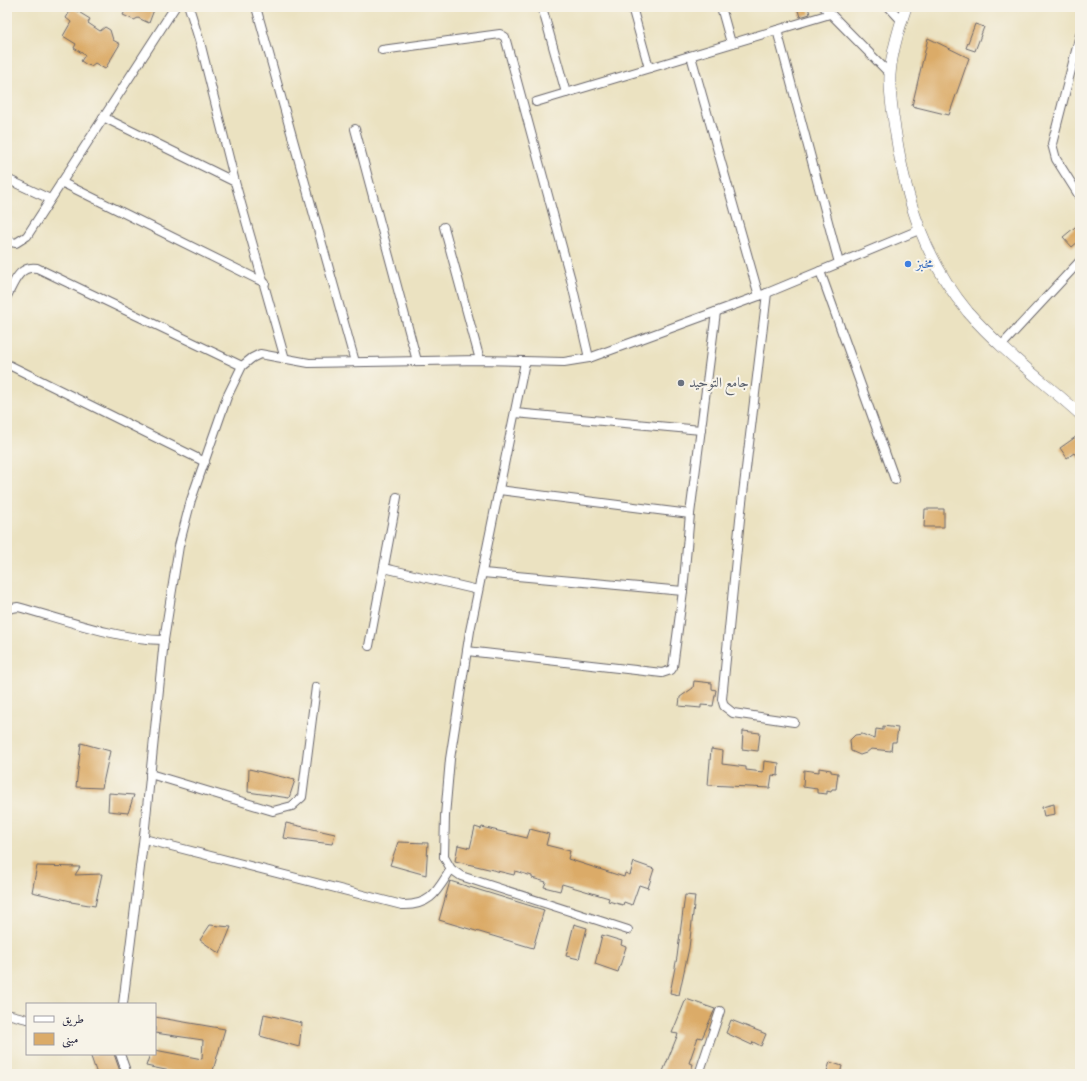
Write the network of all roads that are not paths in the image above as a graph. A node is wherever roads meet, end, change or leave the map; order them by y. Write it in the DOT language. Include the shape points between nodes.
graph roads {
  1 [pos="175,7"];
  2 [pos="189,7"];
  3 [pos="256,7"];
  4 [pos="542,7"];
  5 [pos="632,7"];
  6 [pos="721,7"];
  7 [pos="824,7"];
  8 [pos="889,7"];
  9 [pos="906,7"];
  10 [pos="830,14"];
  11 [pos="901,20"];
  12 [pos="777,30"];
  13 [pos="1080,35"];
  14 [pos="731,44"];
  15 [pos="382,50"];
  16 [pos="691,56"];
  17 [pos="649,68"];
  18 [pos="890,74"];
  19 [pos="566,93"];
  20 [pos="536,102"];
  21 [pos="103,117"];
  22 [pos="355,130"];
  23 [pos="7,179"];
  24 [pos="61,182"];
  25 [pos="235,182"];
  26 [pos="1080,197"];
  27 [pos="50,199"];
  28 [pos="444,227"];
  29 [pos="919,230"];
  30 [pos="7,241"];
  31 [pos="1080,261"];
  32 [pos="839,263"];
  33 [pos="820,271"];
  34 [pos="265,283"];
  35 [pos="767,293"];
  36 [pos="7,296"];
  37 [pos="759,296"];
  38 [pos="716,312"];
  39 [pos="1001,346"];
  40 [pos="589,358"];
  41 [pos="286,359"];
  42 [pos="480,360"];
  43 [pos="417,361"];
  44 [pos="355,362"];
  45 [pos="524,362"];
  46 [pos="7,364"];
  47 [pos="242,366"];
  48 [pos="515,414"];
  49 [pos="1080,414"];
  50 [pos="701,430"];
  51 [pos="205,462"];
  52 [pos="895,480"];
  53 [pos="499,490"];
  54 [pos="397,497"];
  55 [pos="690,514"];
  56 [pos="384,568"];
  57 [pos="483,573"];
  58 [pos="478,590"];
  59 [pos="684,591"];
  60 [pos="7,609"];
  61 [pos="164,640"];
  62 [pos="369,646"];
  63 [pos="467,651"];
  64 [pos="316,687"];
  65 [pos="794,722"];
  66 [pos="150,774"];
  67 [pos="144,839"];
  68 [pos="451,869"];
  69 [pos="628,930"];
  70 [pos="123,1003"];
  71 [pos="720,1011"];
  72 [pos="7,1014"];
  73 [pos="26,1019"];
  74 [pos="120,1055"];
  75 [pos="127,1074"];
  76 [pos="699,1074"];
  1 -- 21 [label="street"];
  2 -- 25 [label="street"];
  3 -- 44 [label="street"];
  4 -- 19 [label="street"];
  5 -- 17 [label="street"];
  6 -- 14 [label="street"];
  7 -- 10 [label="street"];
  8 -- 11 [label="street"];
  9 -- 11 [label="street"];
  10 -- 12 [label="street"];
  10 -- 18 [label="street"];
  11 -- 18 [label="street"];
  12 -- 14 [label="street"];
  12 -- 32 [label="street"];
  13 -- 26 [label="street" via="1052,144 1056,158"];
  14 -- 16 [label="street"];
  15 -- 40 [label="street" via="500,34 505,37 571,280"];
  16 -- 17 [label="street"];
  16 -- 37 [label="street"];
  17 -- 19 [label="street"];
  18 -- 29 [label="street" via="901,172"];
  19 -- 20 [label="street"];
  21 -- 24 [label="street"];
  21 -- 25 [label="street"];
  22 -- 43 [label="street"];
  23 -- 27 [label="street"];
  24 -- 27 [label="street"];
  24 -- 34 [label="street"];
  25 -- 34 [label="street"];
  27 -- 30 [label="street" via="27,236 16,242"];
  28 -- 42 [label="street"];
  29 -- 32 [label="street"];
  29 -- 39 [label="street" via="931,258 943,277 968,312"];
  31 -- 39 [label="street"];
  32 -- 33 [label="street"];
  33 -- 35 [label="street"];
  33 -- 52 [label="street"];
  34 -- 41 [label="street"];
  35 -- 37 [label="street"];
  35 -- 65 [label="street" via="722,699 724,706 733,713"];
  36 -- 47 [label="street" via="22,271 31,267 37,268"];
  37 -- 38 [label="street"];
  38 -- 40 [label="street"];
  38 -- 50 [label="street"];
  39 -- 49 [label="street"];
  40 -- 45 [label="street" via="564,362"];
  41 -- 44 [label="street" via="308,363"];
  41 -- 47 [label="street" via="260,354"];
  42 -- 43 [label="street"];
  42 -- 45 [label="street"];
  43 -- 44 [label="street"];
  45 -- 48 [label="street"];
  46 -- 51 [label="street"];
  47 -- 51 [label="street" via="227,397"];
  48 -- 50 [label="street"];
  48 -- 53 [label="street"];
  50 -- 55 [label="street"];
  51 -- 61 [label="street" via="179,546"];
  53 -- 55 [label="street"];
  53 -- 57 [label="street"];
  54 -- 56 [label="street"];
  55 -- 59 [label="street"];
  56 -- 58 [label="street"];
  56 -- 62 [label="street"];
  57 -- 58 [label="street"];
  57 -- 59 [label="street"];
  58 -- 63 [label="street"];
  59 -- 63 [label="street" via="673,667 666,672"];
  60 -- 61 [label="street" via="18,607 127,636"];
  61 -- 66 [label="street"];
  63 -- 68 [label="street" via="447,785 443,844 444,856"];
  64 -- 66 [label="street" via="302,797 292,806 274,811"];
  66 -- 67 [label="street"];
  67 -- 68 [label="street" via="402,905 414,905 429,899"];
  67 -- 70 [label="street"];
  68 -- 69 [label="street" via="461,876"];
  71 -- 76 [label="street"];
  72 -- 73 [label="street"];
  74 -- 75 [label="street"];
}
